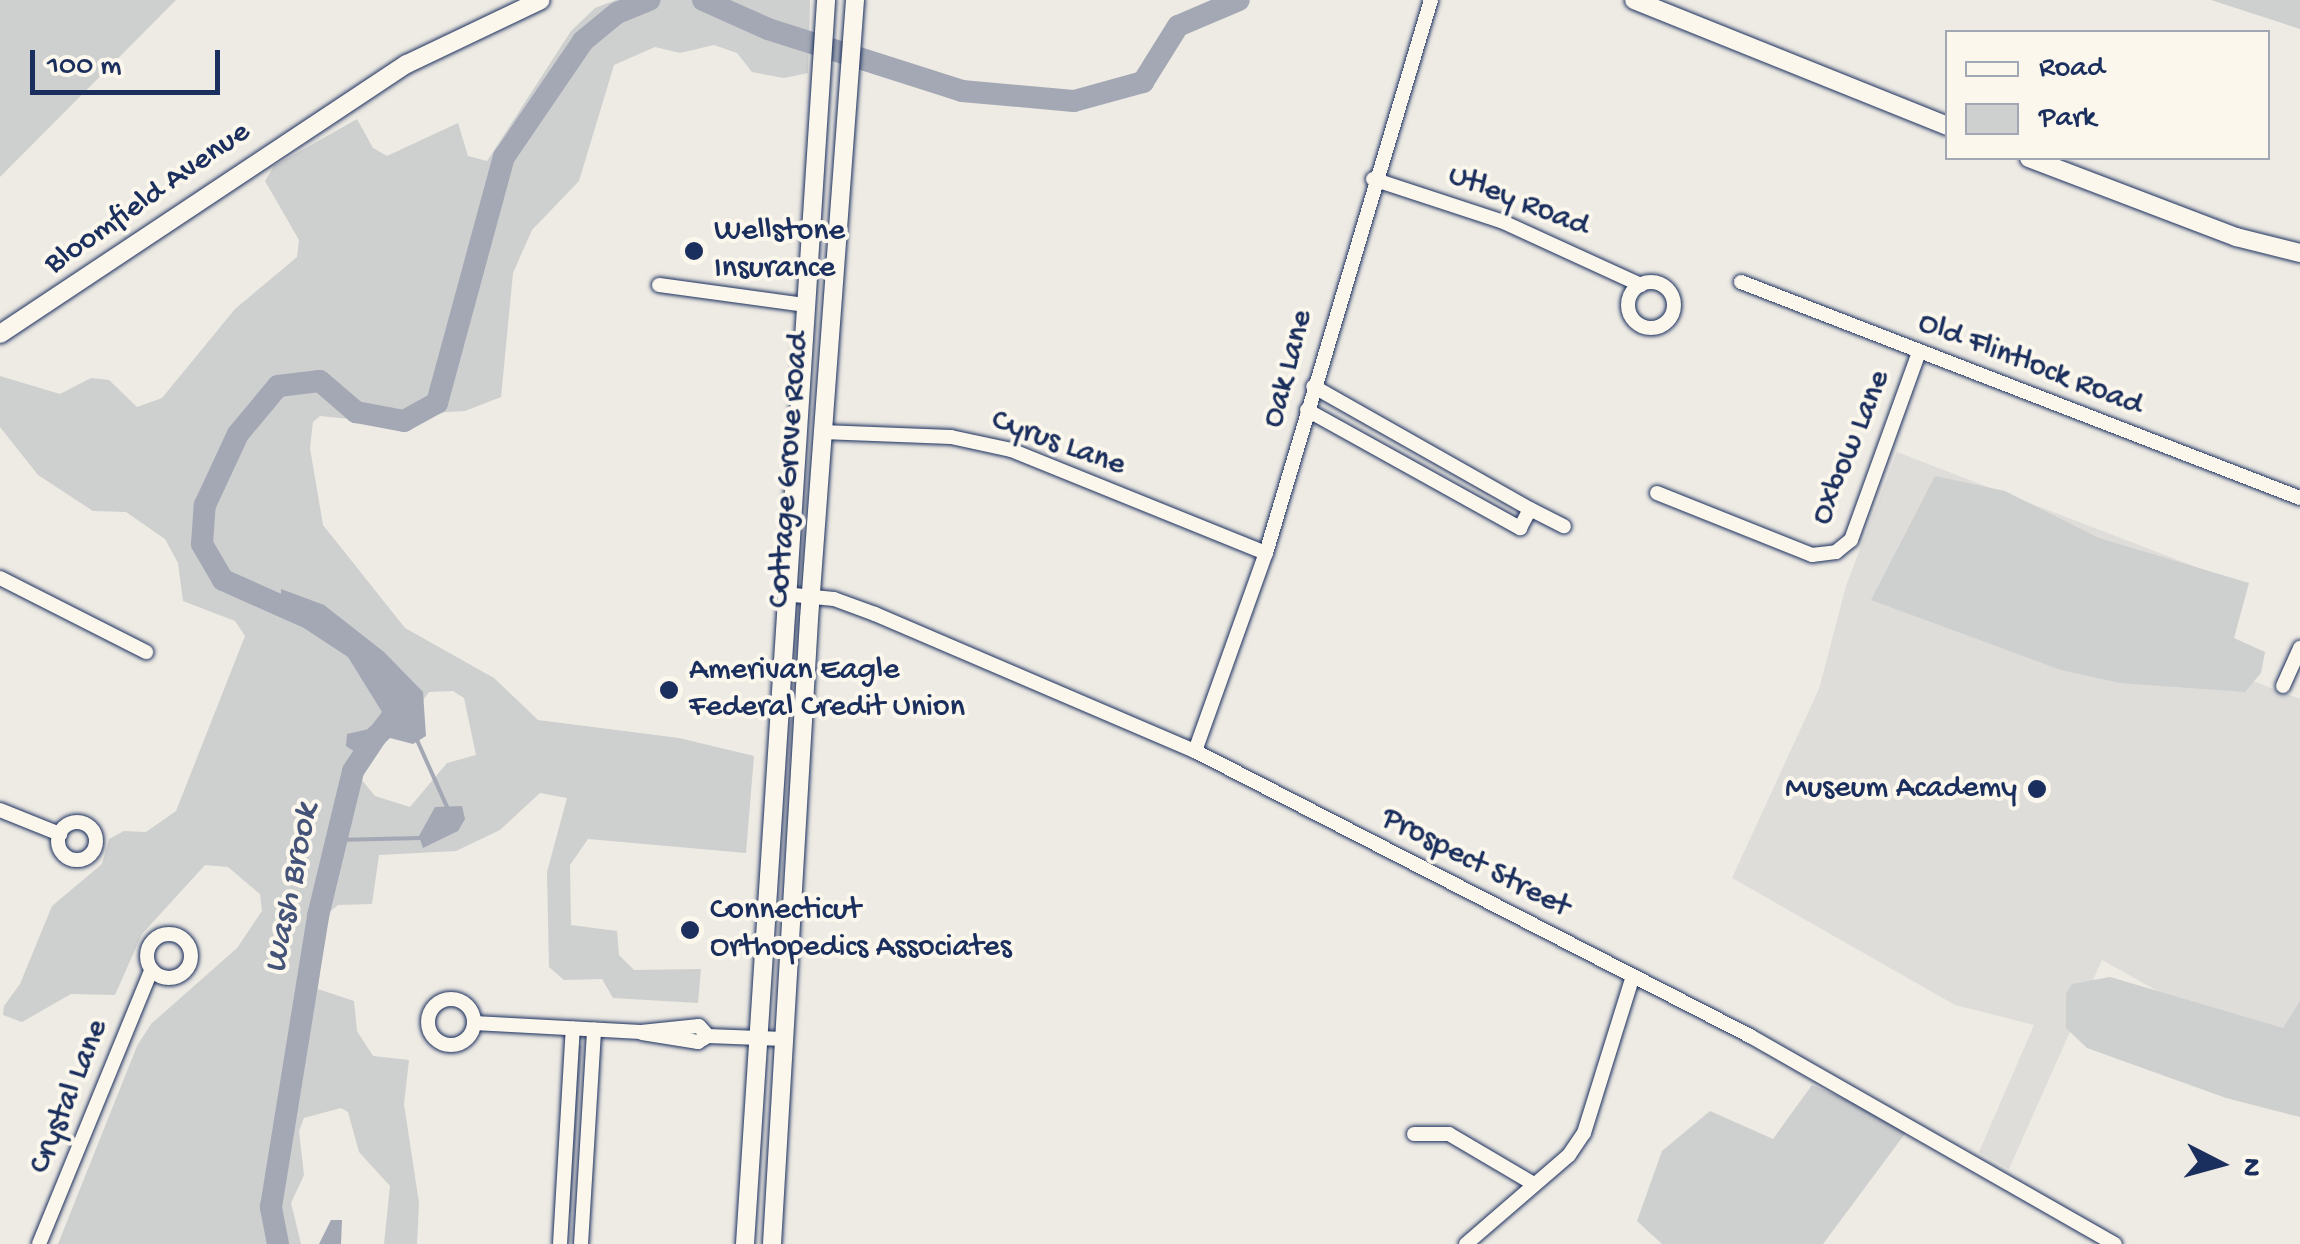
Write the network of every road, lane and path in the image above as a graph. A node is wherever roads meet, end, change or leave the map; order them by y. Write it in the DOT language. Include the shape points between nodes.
graph roads {
  1 [pos="541,0"];
  2 [pos="826,0"];
  3 [pos="855,0"];
  4 [pos="1431,0"];
  5 [pos="1634,0"];
  6 [pos="1945,125"];
  7 [pos="2034,160"];
  8 [pos="1373,179"];
  9 [pos="2300,253"];
  10 [pos="1742,282"];
  11 [pos="659,285"];
  12 [pos="1640,285"];
  13 [pos="804,304"];
  14 [pos="0,334"];
  15 [pos="1919,352"];
  16 [pos="1313,386"];
  17 [pos="1307,410"];
  18 [pos="822,432"];
  19 [pos="1657,493"];
  20 [pos="2300,498"];
  21 [pos="1530,509"];
  22 [pos="1564,526"];
  23 [pos="1266,553"];
  24 [pos="0,578"];
  25 [pos="784,594"];
  26 [pos="811,596"];
  27 [pos="2300,648"];
  28 [pos="146,652"];
  29 [pos="2284,686"];
  30 [pos="1196,751"];
  31 [pos="0,810"];
  32 [pos="60,834"];
  33 [pos="152,971"];
  34 [pos="1633,976"];
  35 [pos="474,1023"];
  36 [pos="573,1028"];
  37 [pos="594,1029"];
  38 [pos="756,1038"];
  39 [pos="784,1039"];
  40 [pos="1414,1134"];
  41 [pos="1534,1184"];
  42 [pos="39,1244"];
  43 [pos="560,1244"];
  44 [pos="581,1244"];
  45 [pos="745,1244"];
  46 [pos="772,1244"];
  47 [pos="1466,1244"];
  48 [pos="2114,1244"];
  1 -- 14 [label="main road, Bloomfield Avenue" via="407,64"];
  2 -- 13 [label="main road, Cottage Grove Road"];
  3 -- 18 [label="main road, Cottage Grove Road"];
  4 -- 8 [label="street, Oak Lane"];
  5 -- 6 [label="main road"];
  7 -- 9 [label="main road" via="2236,237"];
  8 -- 12 [label="street, Utley Road" via="1501,221"];
  8 -- 16 [label="street, Oak Lane"];
  10 -- 15 [label="street, Old Flintlock Road"];
  11 -- 13 [label="street"];
  13 -- 25 [label="main road, Cottage Grove Road"];
  15 -- 19 [label="street, Oxbow Lane" via="1851,540 1836,552 1812,555"];
  15 -- 20 [label="street, Old Flintlock Road"];
  16 -- 17 [label="street, Oak Lane"];
  16 -- 21 [label="street"];
  17 -- 21 [label="street" via="1520,528"];
  17 -- 23 [label="street, Oak Lane"];
  18 -- 23 [label="street, Cyrus Lane" via="951,437 1012,450"];
  18 -- 26 [label="main road, Cottage Grove Road"];
  21 -- 22 [label="street"];
  23 -- 30 [label="street, Oak Lane"];
  24 -- 28 [label="street"];
  25 -- 26 [label="street, Prospect Street"];
  25 -- 38 [label="main road, Cottage Grove Road"];
  26 -- 30 [label="street, Prospect Street" via="886,619"];
  26 -- 39 [label="main road, Cottage Grove Road"];
  27 -- 29 [label="street"];
  30 -- 34 [label="street, Prospect Street"];
  31 -- 32 [label="street"];
  33 -- 42 [label="street, Crystal Lane"];
  34 -- 41 [label="street" via="1584,1133 1569,1156"];
  34 -- 48 [label="street, Prospect Street"];
  35 -- 36 [label="street"];
  36 -- 37 [label="street"];
  36 -- 43 [label="street"];
  37 -- 38 [label="street" via="698,1026 708,1036"];
  37 -- 44 [label="street"];
  38 -- 39 [label="street"];
  38 -- 45 [label="main road, Cottage Grove Road"];
  39 -- 46 [label="main road, Cottage Grove Road"];
  40 -- 41 [label="street" via="1449,1134"];
  41 -- 47 [label="street"];
}
